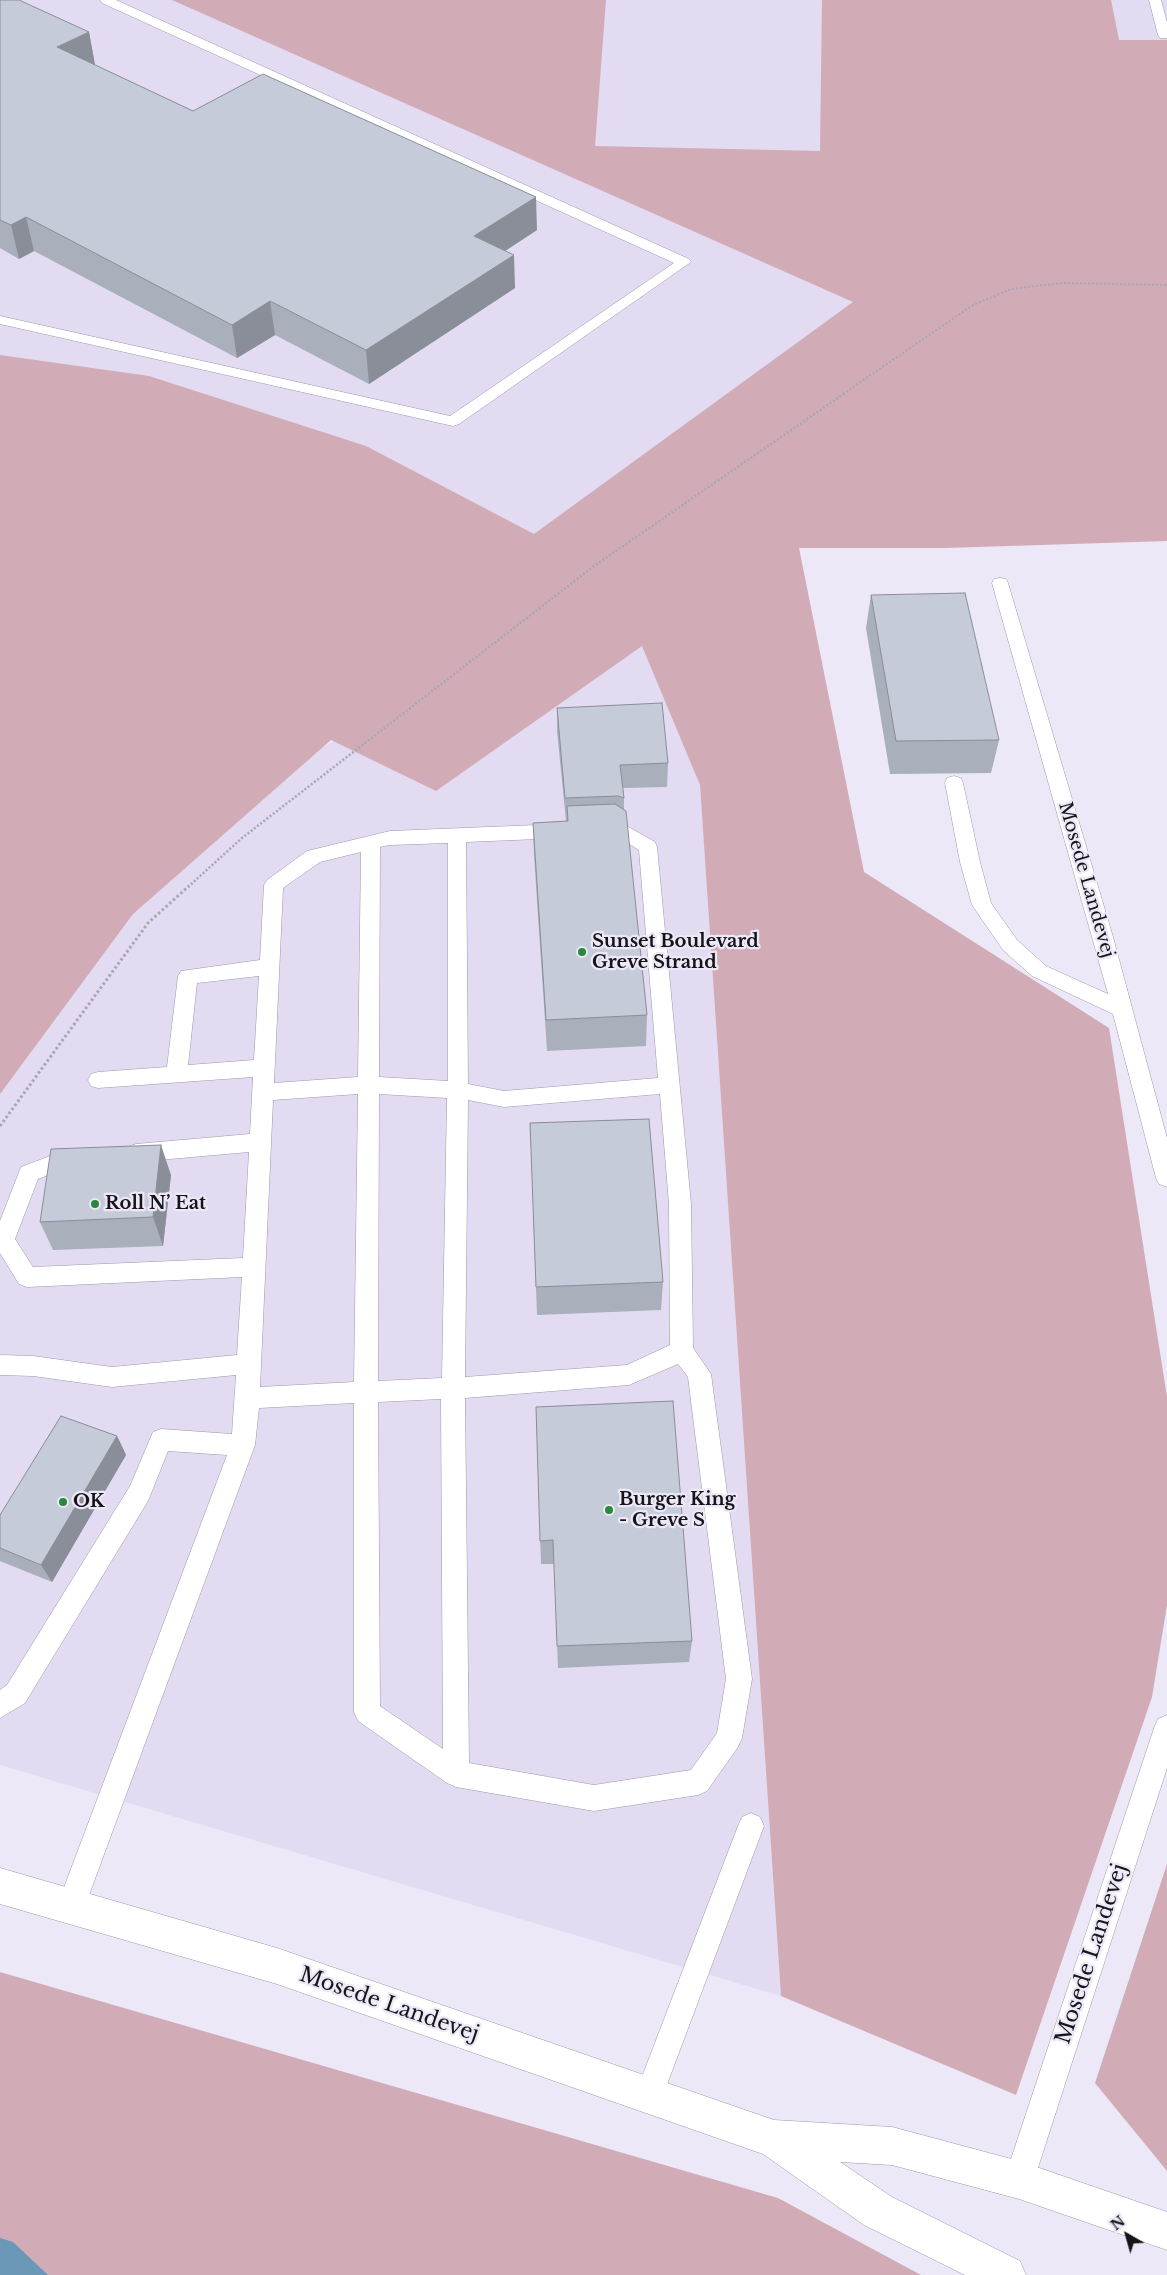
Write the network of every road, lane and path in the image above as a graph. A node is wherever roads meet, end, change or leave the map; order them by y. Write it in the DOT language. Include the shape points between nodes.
graph roads {
  1 [pos="106,0"];
  2 [pos="1155,0"];
  3 [pos="1164,35"];
  4 [pos="1167,285"];
  5 [pos="0,320"];
  6 [pos="1000,583"];
  7 [pos="954,783"];
  8 [pos="457,835"];
  9 [pos="371,843"];
  10 [pos="270,967"];
  11 [pos="1122,1009"];
  12 [pos="264,1068"];
  13 [pos="176,1075"];
  14 [pos="98,1080"];
  15 [pos="369,1085"];
  16 [pos="669,1085"];
  17 [pos="458,1090"];
  18 [pos="263,1092"];
  19 [pos="0,1126"];
  20 [pos="260,1142"];
  21 [pos="1167,1178"];
  22 [pos="253,1266"];
  23 [pos="682,1351"];
  24 [pos="248,1364"];
  25 [pos="0,1366"];
  26 [pos="453,1388"];
  27 [pos="366,1392"];
  28 [pos="248,1398"];
  29 [pos="243,1445"];
  30 [pos="0,1705"];
  31 [pos="1167,1728"];
  32 [pos="456,1774"];
  33 [pos="751,1826"];
  34 [pos="0,1886"];
  35 [pos="71,1906"];
  36 [pos="649,2095"];
  37 [pos="774,2139"];
  38 [pos="1018,2180"];
  39 [pos="1167,2231"];
  40 [pos="1006,2275"];
  1 -- 5 [label="lane" via="684,262 453,421"];
  2 -- 3 [label="lane"];
  4 -- 19 [label="path" via="1062,283 1011,289 973,305 594,566 242,838 148,922"];
  6 -- 11 [label="lane, Mosede Landevej"];
  7 -- 11 [label="lane" via="982,905 1010,945 1039,971"];
  8 -- 9 [label="lane" via="390,838"];
  8 -- 16 [label="lane" via="618,828 648,847"];
  8 -- 17 [label="lane"];
  9 -- 10 [label="lane" via="314,856 274,885"];
  9 -- 15 [label="lane"];
  10 -- 12 [label="lane"];
  10 -- 13 [label="lane" via="188,976"];
  11 -- 21 [label="lane, Mosede Landevej"];
  12 -- 13 [label="lane"];
  12 -- 18 [label="lane"];
  13 -- 14 [label="lane"];
  15 -- 17 [label="lane"];
  15 -- 18 [label="lane"];
  15 -- 27 [label="lane"];
  16 -- 17 [label="lane" via="504,1099"];
  16 -- 23 [label="lane" via="680,1204"];
  17 -- 26 [label="lane"];
  18 -- 20 [label="lane"];
  20 -- 22 [label="lane"];
  20 -- 22 [label="lane" via="63,1160 29,1173 4,1240 27,1277"];
  22 -- 24 [label="lane"];
  23 -- 26 [label="lane" via="629,1375"];
  23 -- 32 [label="lane" via="699,1374 739,1679 729,1738 698,1782 594,1798"];
  24 -- 25 [label="lane" via="112,1377 33,1366"];
  24 -- 28 [label="lane"];
  26 -- 27 [label="lane"];
  26 -- 32 [label="lane"];
  27 -- 28 [label="lane"];
  27 -- 32 [label="lane" via="367,1712"];
  28 -- 29 [label="lane"];
  29 -- 30 [label="lane" via="161,1440 139,1493 16,1694"];
  29 -- 35 [label="lane"];
  31 -- 38 [label="lane, Mosede Landevej"];
  33 -- 36 [label="lane"];
  34 -- 35 [label="main road, Mosede Landevej"];
  35 -- 36 [label="main road, Mosede Landevej" via="277,1966"];
  36 -- 37 [label="main road, Mosede Landevej"];
  37 -- 38 [label="main road, Mosede Landevej" via="892,2146"];
  37 -- 40 [label="main road, Mosede Landevej" via="878,2211"];
  38 -- 39 [label="main road, Mosede Landevej"];
}
